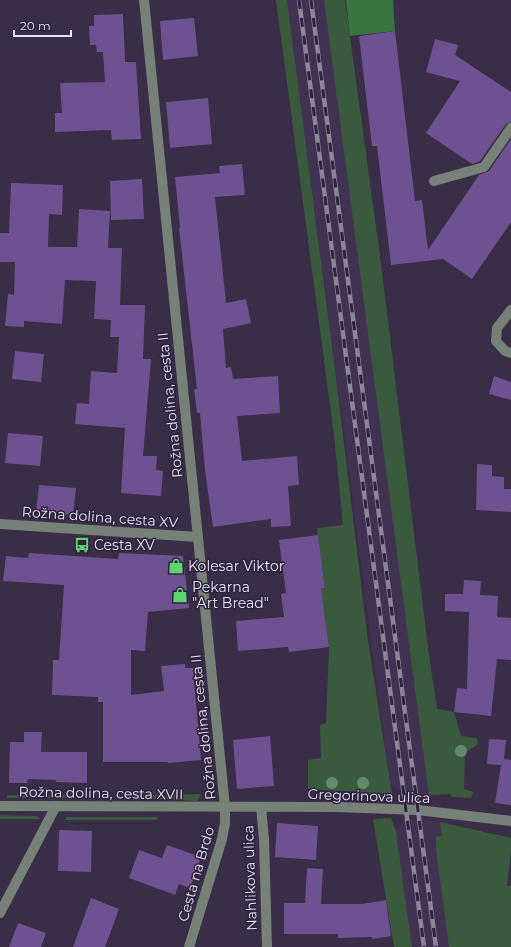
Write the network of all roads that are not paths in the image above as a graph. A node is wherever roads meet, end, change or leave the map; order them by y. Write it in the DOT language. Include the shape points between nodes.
graph roads {
  1 [pos="144,0"];
  2 [pos="511,128"];
  3 [pos="434,180"];
  4 [pos="511,310"];
  5 [pos="511,353"];
  6 [pos="0,524"];
  7 [pos="198,537"];
  8 [pos="0,806"];
  9 [pos="56,806"];
  10 [pos="225,807"];
  11 [pos="261,807"];
  12 [pos="511,821"];
  13 [pos="0,912"];
  14 [pos="189,947"];
  15 [pos="267,947"];
  1 -- 7 [label="street, Rožna dolina, cesta II"];
  2 -- 3 [label="street" via="484,167"];
  4 -- 5 [label="street" via="497,328 496,341 505,351"];
  6 -- 7 [label="street, Rožna dolina, cesta XV"];
  7 -- 10 [label="street, Rožna dolina, cesta II"];
  8 -- 9 [label="street, Rožna dolina, cesta XVII"];
  9 -- 10 [label="street, Rožna dolina, cesta XVII"];
  9 -- 13 [label="street"];
  10 -- 11 [label="street, Gregorinova ulica"];
  10 -- 14 [label="street, Cesta na Brdo" via="222,839"];
  11 -- 12 [label="street, Gregorinova ulica" via="412,810"];
  11 -- 15 [label="street, Nahlikova ulica"];
}
